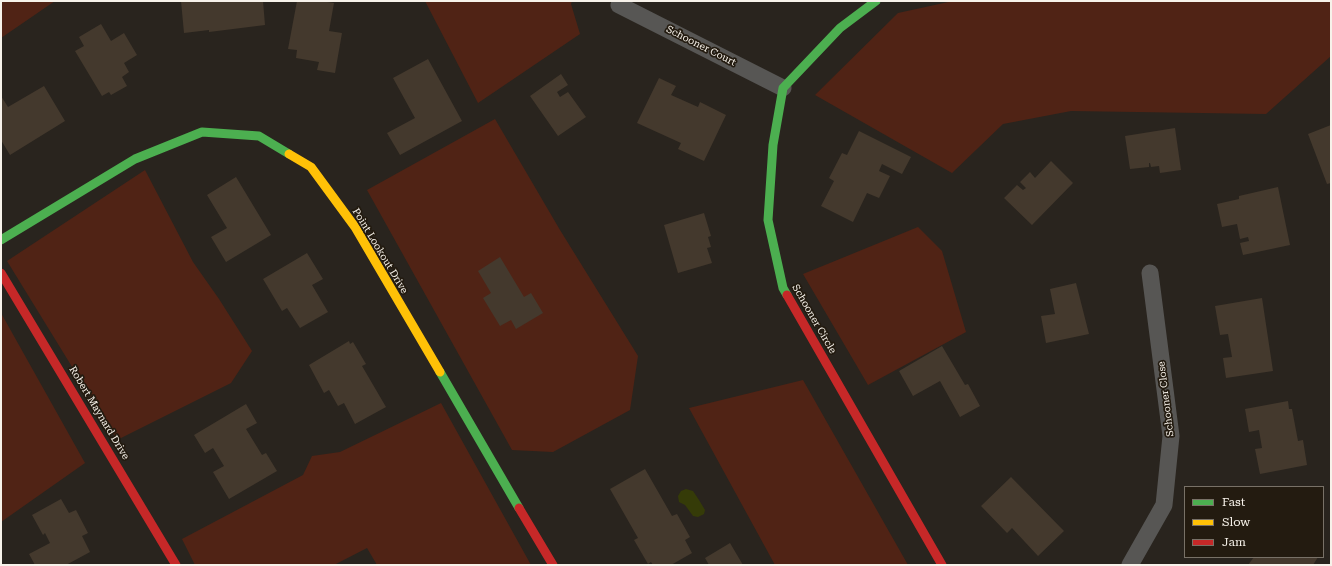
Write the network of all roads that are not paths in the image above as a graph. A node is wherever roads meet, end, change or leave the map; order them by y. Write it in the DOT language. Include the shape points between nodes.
graph roads {
  1 [pos="876,1"];
  2 [pos="619,5"];
  3 [pos="783,88"];
  4 [pos="1,240"];
  5 [pos="1,273"];
  6 [pos="1150,273"];
  7 [pos="176,565"];
  8 [pos="553,565"];
  9 [pos="942,565"];
  10 [pos="1130,565"];
  1 -- 3 [label="street" via="840,28"];
  2 -- 3 [label="street, Schooner Court"];
  3 -- 9 [label="street, Schooner Circle" via="773,145 768,220 783,288"];
  4 -- 8 [label="street, Point Lookout Drive" via="135,159 202,132 259,136 266,140 311,167 355,227"];
  5 -- 7 [label="street, Robert Maynard Drive"];
  6 -- 10 [label="street, Schooner Close" via="1171,436 1164,505"];
}
